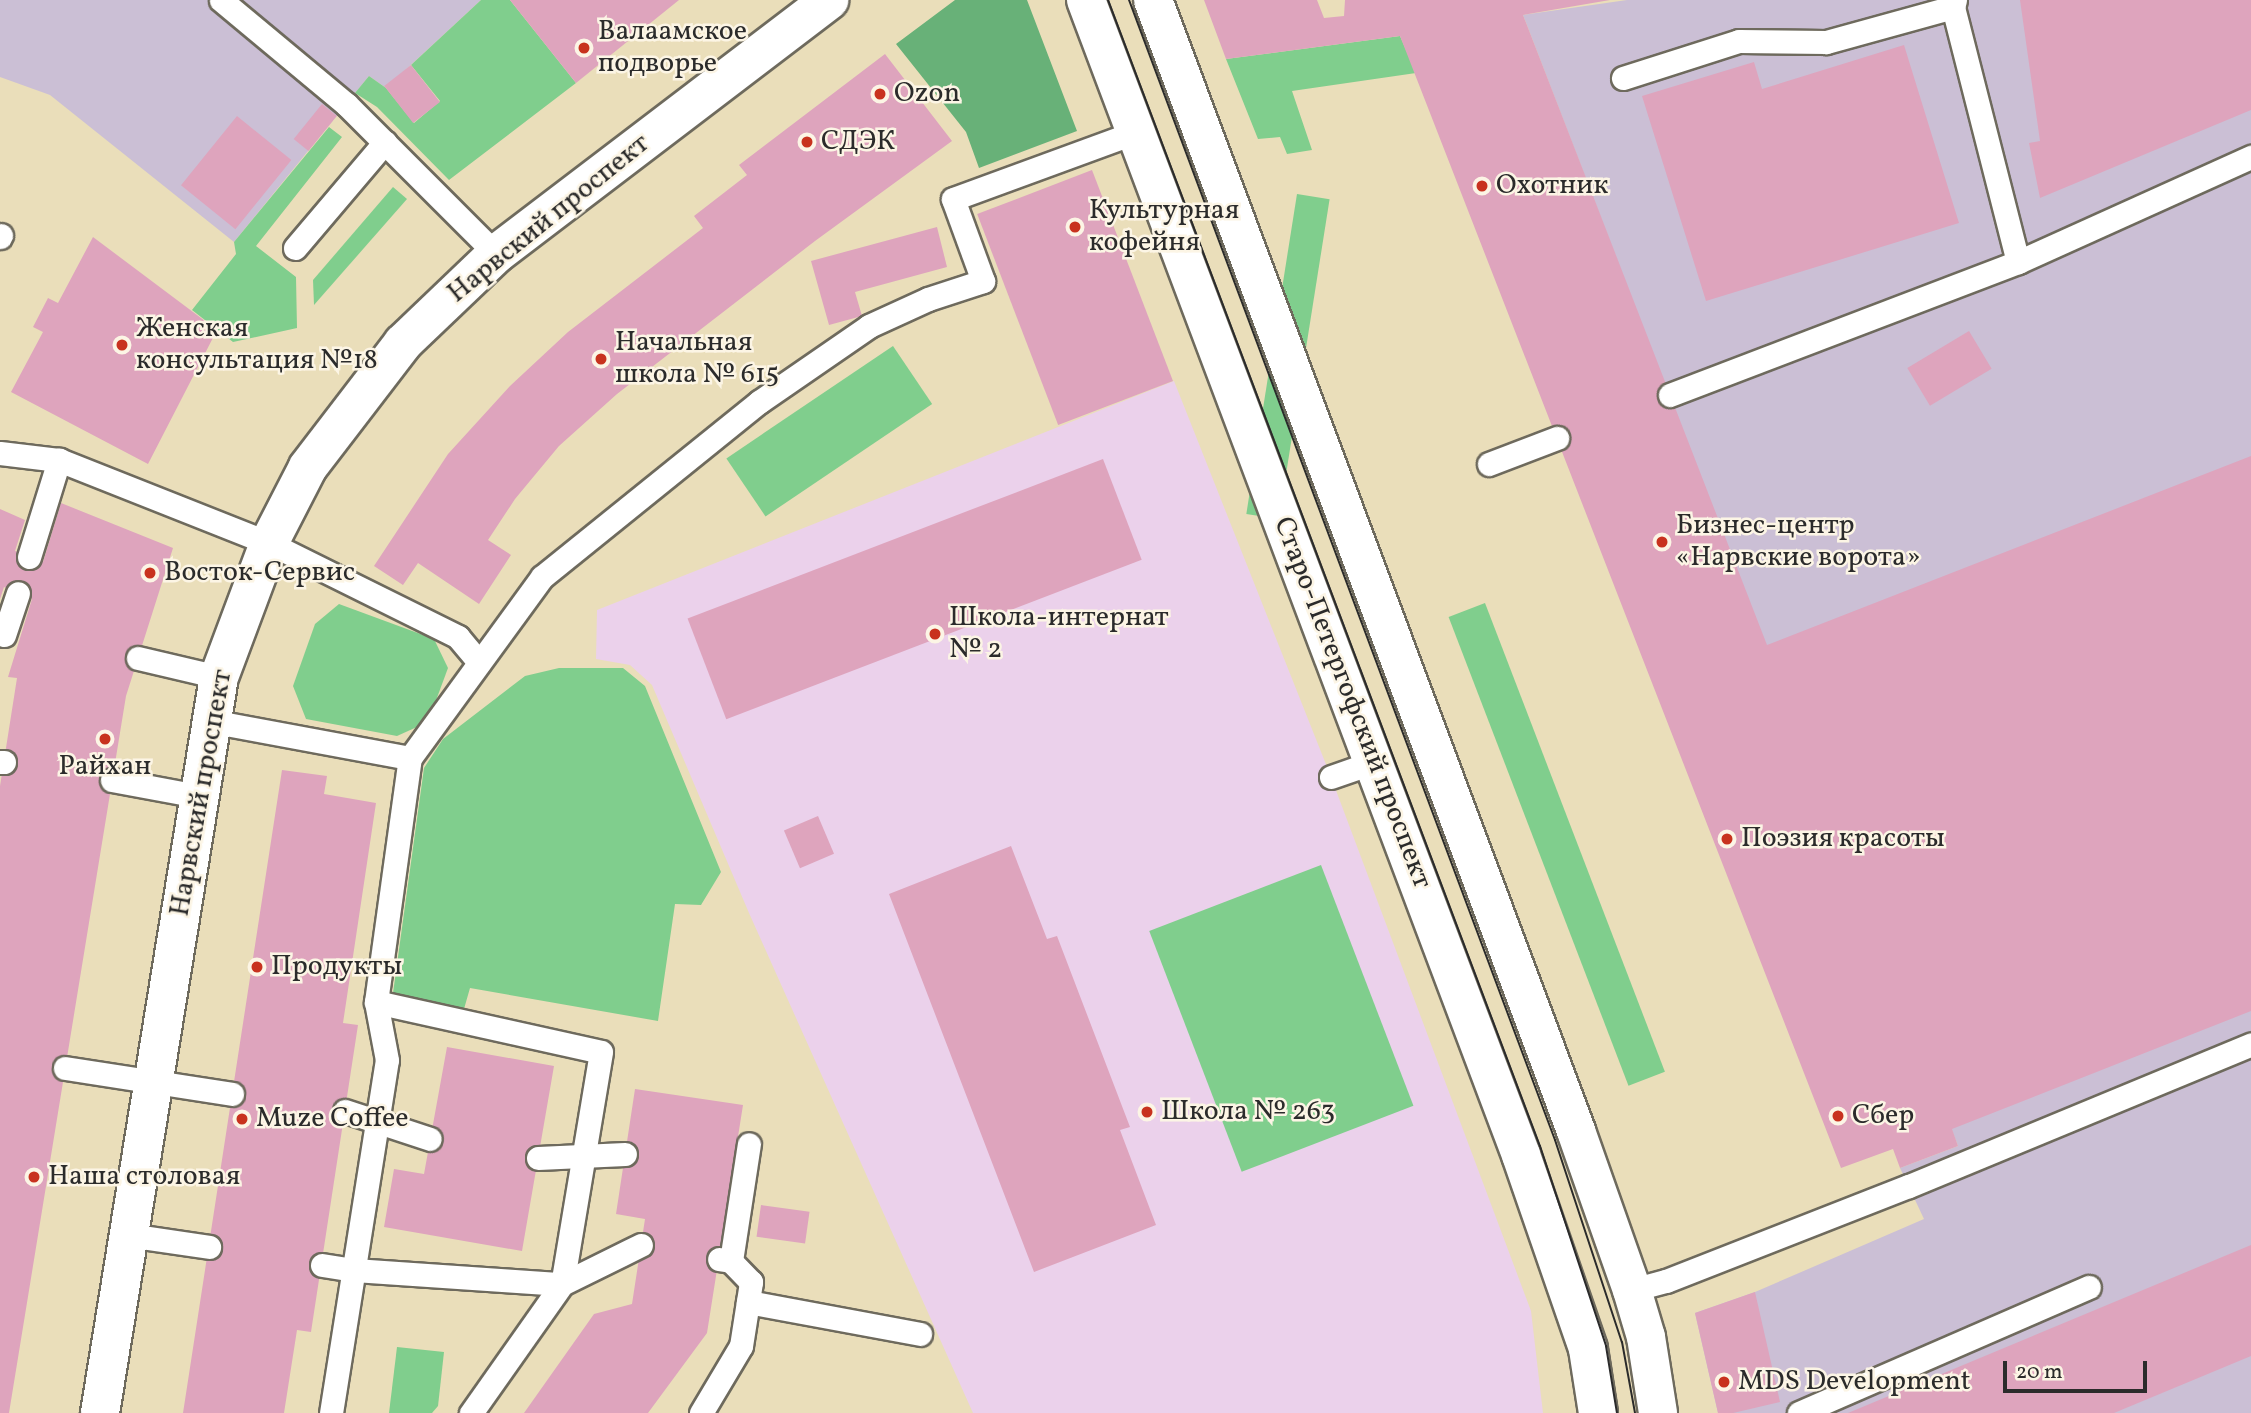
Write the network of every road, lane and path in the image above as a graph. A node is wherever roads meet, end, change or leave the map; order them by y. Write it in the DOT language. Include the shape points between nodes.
graph roads {
  1 [pos="220,0"];
  2 [pos="829,0"];
  3 [pos="1086,0"];
  4 [pos="1153,0"];
  5 [pos="1954,4"];
  6 [pos="1623,78"];
  7 [pos="1136,132"];
  8 [pos="385,142"];
  9 [pos="2251,157"];
  10 [pos="295,248"];
  11 [pos="496,254"];
  12 [pos="2018,262"];
  13 [pos="1670,395"];
  14 [pos="1557,438"];
  15 [pos="0,453"];
  16 [pos="59,460"];
  17 [pos="1489,464"];
  18 [pos="269,543"];
  19 [pos="29,557"];
  20 [pos="18,593"];
  21 [pos="9,635"];
  22 [pos="138,658"];
  23 [pos="479,663"];
  24 [pos="219,677"];
  25 [pos="210,720"];
  26 [pos="410,758"];
  27 [pos="1374,762"];
  28 [pos="1331,777"];
  29 [pos="112,780"];
  30 [pos="198,796"];
  31 [pos="376,1002"];
  32 [pos="2251,1044"];
  33 [pos="65,1068"];
  34 [pos="153,1081"];
  35 [pos="232,1094"];
  36 [pos="345,1111"];
  37 [pos="378,1121"];
  38 [pos="430,1139"];
  39 [pos="749,1144"];
  40 [pos="625,1154"];
  41 [pos="584,1156"];
  42 [pos="538,1158"];
  43 [pos="128,1236"];
  44 [pos="641,1245"];
  45 [pos="209,1247"];
  46 [pos="322,1265"];
  47 [pos="354,1270"];
  48 [pos="562,1284"];
  49 [pos="2089,1287"];
  50 [pos="1632,1290"];
  51 [pos="748,1302"];
  52 [pos="920,1334"];
  53 [pos="100,1413"];
  54 [pos="331,1413"];
  55 [pos="471,1413"];
  56 [pos="701,1413"];
  57 [pos="1598,1413"];
  58 [pos="1658,1413"];
  59 [pos="1799,1413"];
  1 -- 8 [label="lane"];
  2 -- 11 [label="main road, Нарвский проспект"];
  3 -- 7 [label="main road, Старо-Петергофский проспект"];
  4 -- 50 [label="main road, Старо-Петергофский проспект"];
  5 -- 6 [label="lane" via="1826,42 1740,41"];
  5 -- 12 [label="lane"];
  7 -- 23 [label="lane" via="953,199 984,281 928,299 869,326 759,402 542,577"];
  7 -- 27 [label="main road, Старо-Петергофский проспект"];
  8 -- 10 [label="lane"];
  8 -- 11 [label="lane"];
  9 -- 12 [label="lane"];
  11 -- 18 [label="main road, Нарвский проспект" via="403,344 308,467"];
  12 -- 13 [label="lane"];
  14 -- 17 [label="lane"];
  15 -- 16 [label="lane"];
  16 -- 18 [label="lane"];
  16 -- 19 [label="lane"];
  18 -- 23 [label="lane" via="458,637"];
  18 -- 24 [label="main road, Нарвский проспект"];
  20 -- 21 [label="lane"];
  22 -- 24 [label="lane"];
  23 -- 26 [label="lane"];
  24 -- 25 [label="main road, Нарвский проспект"];
  25 -- 26 [label="lane"];
  25 -- 30 [label="main road, Нарвский проспект"];
  26 -- 31 [label="lane"];
  27 -- 28 [label="lane"];
  27 -- 57 [label="main road, Старо-Петергофский проспект" via="1588,1349"];
  29 -- 30 [label="lane"];
  30 -- 34 [label="main road, Нарвский проспект"];
  31 -- 37 [label="lane" via="387,1060"];
  31 -- 41 [label="lane" via="601,1052"];
  32 -- 50 [label="lane" via="1897,1191"];
  33 -- 34 [label="lane"];
  34 -- 35 [label="lane"];
  34 -- 43 [label="main road, Нарвский проспект"];
  36 -- 37 [label="lane"];
  37 -- 38 [label="lane"];
  37 -- 47 [label="lane"];
  39 -- 51 [label="lane" via="739,1171 725,1260 751,1282"];
  40 -- 41 [label="lane"];
  41 -- 42 [label="lane"];
  41 -- 48 [label="lane"];
  43 -- 45 [label="lane"];
  43 -- 53 [label="main road, Нарвский проспект"];
  44 -- 48 [label="lane"];
  46 -- 47 [label="lane"];
  47 -- 48 [label="lane"];
  47 -- 54 [label="lane"];
  48 -- 55 [label="lane"];
  49 -- 59 [label="lane"];
  50 -- 58 [label="main road, Старо-Петергофский проспект" via="1646,1338"];
  51 -- 52 [label="lane"];
  51 -- 56 [label="lane" via="741,1346"];
}
